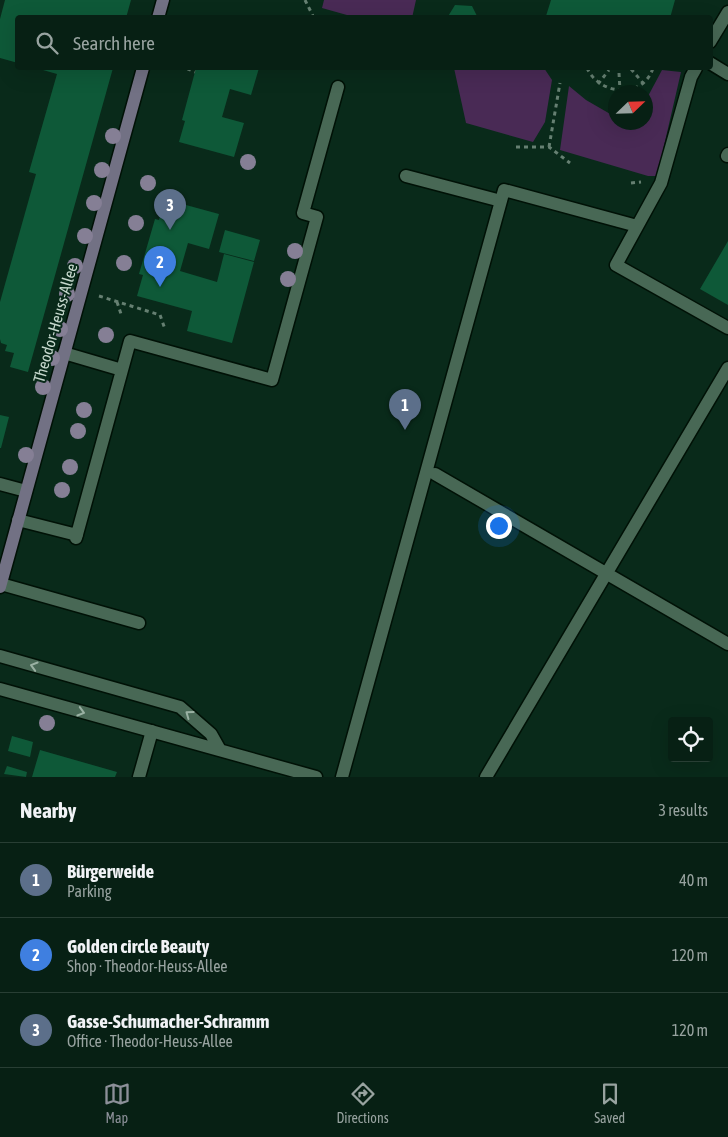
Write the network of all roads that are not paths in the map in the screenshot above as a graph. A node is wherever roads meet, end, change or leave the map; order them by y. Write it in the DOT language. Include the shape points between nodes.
graph roads {
  1 [pos="163,0"];
  2 [pos="728,12"];
  3 [pos="159,15"];
  4 [pos="713,37"];
  5 [pos="713,65"];
  6 [pos="142,70"];
  7 [pos="695,70"];
  8 [pos="728,74"];
  9 [pos="338,87"];
  10 [pos="406,176"];
  11 [pos="501,201"];
  12 [pos="637,226"];
  13 [pos="728,328"];
  14 [pos="64,353"];
  15 [pos="728,368"];
  16 [pos="122,370"];
  17 [pos="436,474"];
  18 [pos="0,484"];
  19 [pos="26,491"];
  20 [pos="18,520"];
  21 [pos="606,572"];
  22 [pos="0,586"];
  23 [pos="139,623"];
  24 [pos="728,644"];
  25 [pos="0,656"];
  26 [pos="0,689"];
  27 [pos="152,731"];
  28 [pos="220,750"];
  29 [pos="139,777"];
  30 [pos="316,777"];
  31 [pos="342,777"];
  32 [pos="486,777"];
  1 -- 3 [label="street"];
  2 -- 4 [label="lane"];
  5 -- 8 [label="lane"];
  6 -- 14 [label="street, Theodor-Heuss-Allee"];
  7 -- 12 [label="lane" via="661,183"];
  9 -- 16 [label="lane" via="303,213 317,217 272,380 130,341"];
  10 -- 11 [label="lane"];
  11 -- 12 [label="lane" via="504,190"];
  11 -- 31 [label="lane"];
  12 -- 13 [label="lane" via="616,265"];
  14 -- 16 [label="lane"];
  14 -- 19 [label="street, Theodor-Heuss-Allee"];
  15 -- 21 [label="lane"];
  16 -- 20 [label="lane" via="76,537"];
  17 -- 21 [label="lane"];
  18 -- 19 [label="lane"];
  19 -- 20 [label="street, Theodor-Heuss-Allee"];
  20 -- 22 [label="street, Theodor-Heuss-Allee"];
  21 -- 24 [label="lane"];
  21 -- 32 [label="lane"];
  22 -- 23 [label="lane"];
  28 -- 25 [label="lane, one-way" via="211,734 180,707"];
  26 -- 27 [label="lane, one-way"];
  27 -- 28 [label="lane"];
  27 -- 29 [label="lane"];
  28 -- 30 [label="lane"];
}
